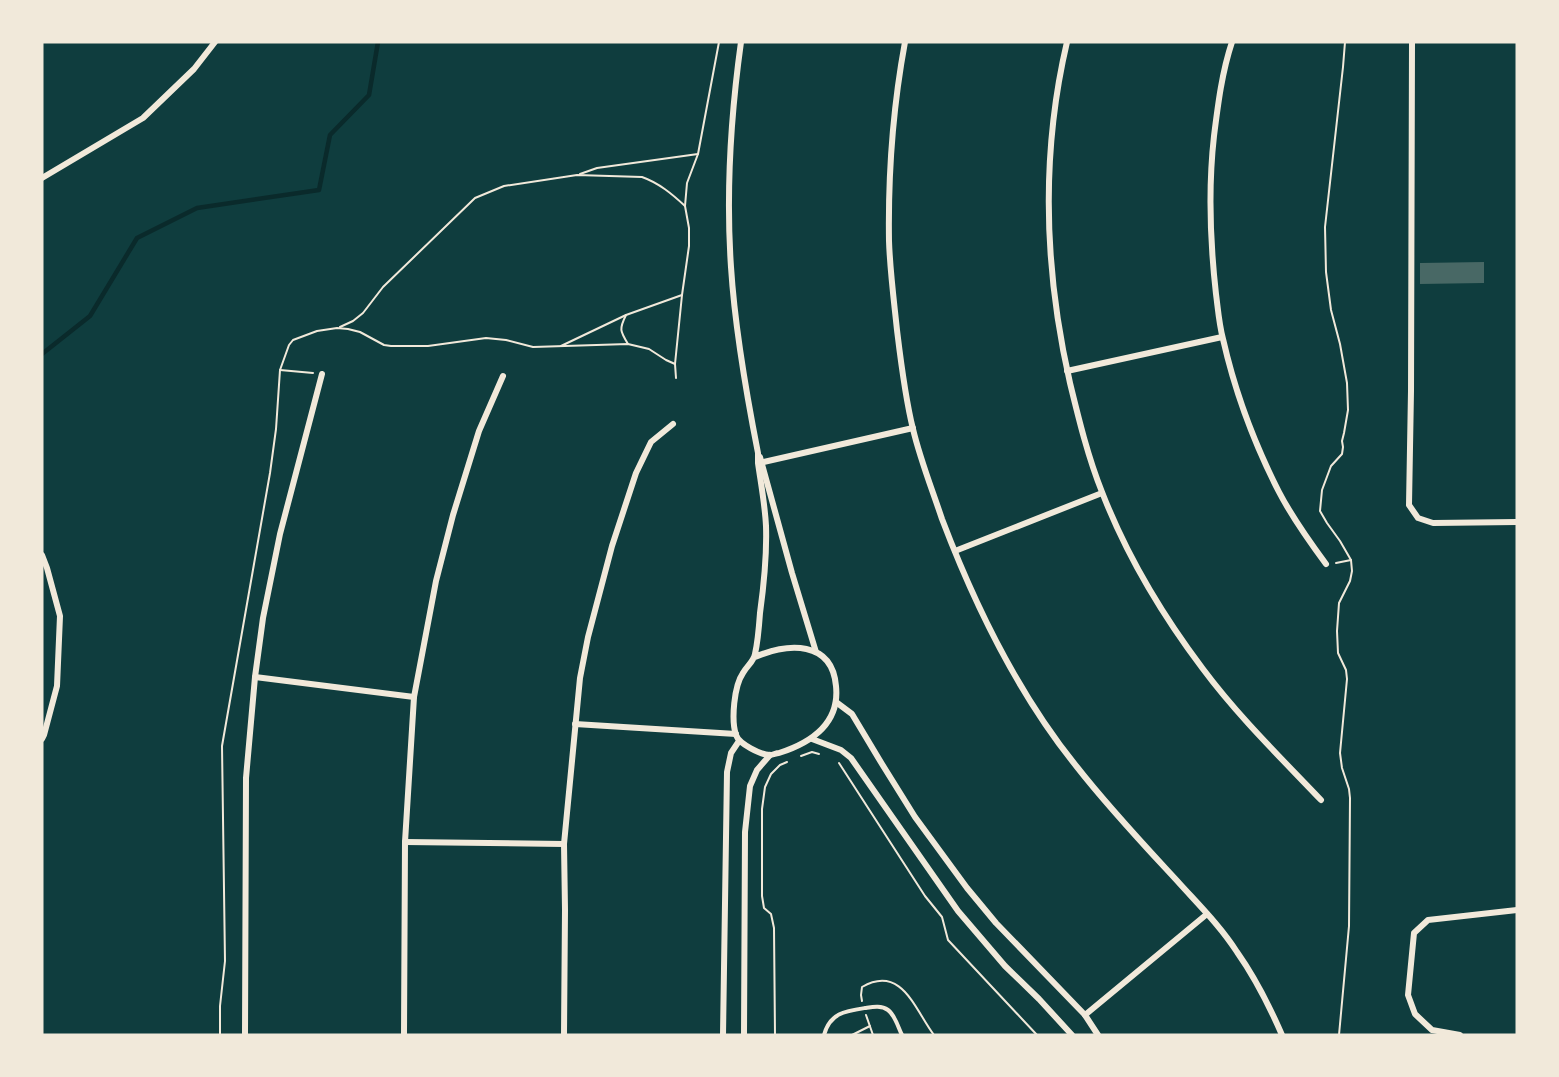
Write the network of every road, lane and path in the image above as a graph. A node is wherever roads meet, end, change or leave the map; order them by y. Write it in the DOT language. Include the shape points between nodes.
graph roads {
  1 [pos="215,42"];
  2 [pos="719,42"];
  3 [pos="741,42"];
  4 [pos="905,42"];
  5 [pos="1067,42"];
  6 [pos="1232,42"];
  7 [pos="1345,42"];
  8 [pos="1412,42"];
  9 [pos="698,154"];
  10 [pos="577,175"];
  11 [pos="42,178"];
  12 [pos="685,206"];
  13 [pos="682,295"];
  14 [pos="626,315"];
  15 [pos="1222,337"];
  16 [pos="628,344"];
  17 [pos="558,347"];
  18 [pos="675,364"];
  19 [pos="280,370"];
  20 [pos="1067,370"];
  21 [pos="322,374"];
  22 [pos="503,376"];
  23 [pos="676,378"];
  24 [pos="673,424"];
  25 [pos="912,428"];
  26 [pos="760,462"];
  27 [pos="1102,493"];
  28 [pos="1517,522"];
  29 [pos="955,551"];
  30 [pos="42,555"];
  31 [pos="1351,560"];
  32 [pos="1326,564"];
  33 [pos="816,652"];
  34 [pos="755,657"];
  35 [pos="255,677"];
  36 [pos="414,697"];
  37 [pos="836,702"];
  38 [pos="575,724"];
  39 [pos="736,734"];
  40 [pos="42,739"];
  41 [pos="812,739"];
  42 [pos="739,741"];
  43 [pos="820,754"];
  44 [pos="770,755"];
  45 [pos="836,759"];
  46 [pos="1321,800"];
  47 [pos="405,842"];
  48 [pos="564,844"];
  49 [pos="1517,910"];
  50 [pos="1208,914"];
  51 [pos="863,1008"];
  52 [pos="1084,1015"];
  53 [pos="870,1026"];
  54 [pos="245,1035"];
  55 [pos="404,1035"];
  56 [pos="564,1035"];
  57 [pos="723,1035"];
  58 [pos="744,1035"];
  59 [pos="775,1035"];
  60 [pos="824,1035"];
  61 [pos="852,1035"];
  62 [pos="873,1035"];
  63 [pos="902,1035"];
  64 [pos="934,1035"];
  65 [pos="1037,1035"];
  66 [pos="1072,1035"];
  67 [pos="1098,1035"];
  68 [pos="1282,1035"];
  69 [pos="1339,1035"];
  70 [pos="1460,1035"];
  1 -- 11 [label="street" via="194,69 143,118"];
  2 -- 9 [label="path"];
  3 -- 26 [label="street" via="732,129 731,266 745,386"];
  4 -- 25 [label="street" via="893,127 889,243 900,362"];
  5 -- 20 [label="street" via="1048,184 1052,282"];
  6 -- 15 [label="street" via="1211,160 1211,253"];
  7 -- 31 [label="path" via="1325,227 1326,272 1347,383 1348,410 1342,454 1331,466 1322,490 1320,511"];
  8 -- 28 [label="street" via="1409,505 1418,518 1433,523"];
  9 -- 10 [label="path" via="597,168"];
  9 -- 12 [label="path" via="687,183"];
  10 -- 12 [label="path" via="642,177 668,190"];
  10 -- 17 [label="path" via="504,186 475,198 383,287 363,313 337,328 360,332 391,346 428,346 486,338"];
  12 -- 13 [label="path" via="689,246"];
  13 -- 14 [label="path"];
  13 -- 18 [label="path"];
  14 -- 16 [label="path" via="621,332"];
  14 -- 17 [label="path"];
  15 -- 20 [label="street"];
  15 -- 32 [label="street" via="1260,452 1301,529"];
  16 -- 17 [label="path"];
  16 -- 18 [label="path" via="649,349"];
  18 -- 23 [label="path"];
  19 -- 21 [label="path"];
  20 -- 27 [label="street" via="1080,428"];
  21 -- 35 [label="street" via="280,534"];
  22 -- 36 [label="street" via="479,431 453,515"];
  24 -- 38 [label="street" via="651,442 636,473 612,546 588,637"];
  25 -- 26 [label="street"];
  25 -- 29 [label="street"];
  26 -- 33 [label="street"];
  26 -- 34 [label="street" via="766,550"];
  27 -- 29 [label="street"];
  27 -- 46 [label="street" via="1150,590 1203,670"];
  29 -- 50 [label="street" via="985,619 1042,719 1104,800"];
  30 -- 40 [label="street" via="60,616 57,686"];
  31 -- 32 [label="path"];
  31 -- 69 [label="path" via="1350,581 1339,603 1337,631 1338,653 1347,679 1340,753 1350,798 1349,926"];
  33 -- 34 [label="street" via="784,648"];
  33 -- 37 [label="street" via="833,672"];
  34 -- 39 [label="street" via="742,674 734,701"];
  35 -- 36 [label="street"];
  35 -- 54 [label="street" via="246,777"];
  36 -- 47 [label="street"];
  37 -- 41 [label="street" via="823,729"];
  37 -- 52 [label="street" via="852,714 915,816 967,888"];
  38 -- 39 [label="street"];
  38 -- 48 [label="street"];
  39 -- 42 [label="street"];
  41 -- 44 [label="street"];
  41 -- 66 [label="street" via="851,758 958,911"];
  42 -- 44 [label="street"];
  42 -- 57 [label="street" via="730,753 727,772"];
  43 -- 59 [label="path" via="812,752 780,765 765,787 762,896 774,928"];
  44 -- 58 [label="street" via="750,786 745,832"];
  45 -- 65 [label="path" via="942,916 948,940"];
  47 -- 48 [label="street"];
  47 -- 55 [label="street"];
  48 -- 56 [label="street"];
  49 -- 70 [label="street" via="1428,920 1414,933 1408,995 1415,1014 1432,1030"];
  50 -- 52 [label="street"];
  50 -- 68 [label="street" via="1263,993"];
  51 -- 53 [label="path"];
  51 -- 60 [label="lane" via="844,1011 831,1021"];
  51 -- 63 [label="lane" via="888,1009"];
  51 -- 64 [label="path" via="862,987 873,981 887,981 902,988"];
  52 -- 67 [label="street"];
  53 -- 61 [label="path"];
  53 -- 62 [label="path"];
}
